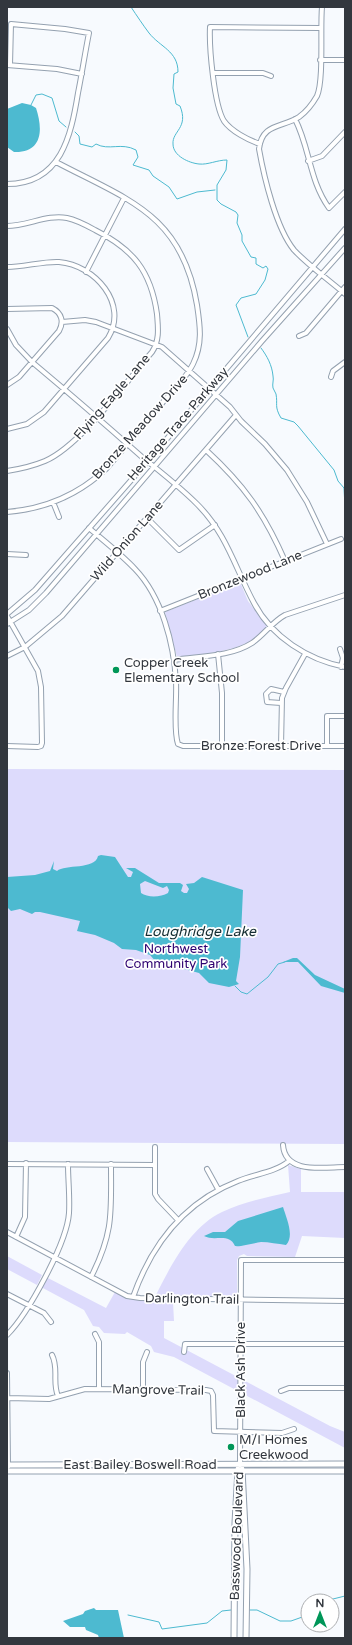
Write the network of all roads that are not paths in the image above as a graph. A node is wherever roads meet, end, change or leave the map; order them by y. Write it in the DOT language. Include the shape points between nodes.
graph roads {
  1 [pos="322,7"];
  2 [pos="320,28"];
  3 [pos="320,60"];
  4 [pos="345,60"];
  5 [pos="8,65"];
  6 [pos="213,73"];
  7 [pos="82,74"];
  8 [pos="271,76"];
  9 [pos="294,119"];
  10 [pos="345,132"];
  11 [pos="260,144"];
  12 [pos="308,161"];
  13 [pos="56,162"];
  14 [pos="7,184"];
  15 [pos="345,192"];
  16 [pos="124,198"];
  17 [pos="7,226"];
  18 [pos="345,229"];
  19 [pos="105,235"];
  20 [pos="345,248"];
  21 [pos="313,266"];
  22 [pos="7,267"];
  23 [pos="86,272"];
  24 [pos="322,274"];
  25 [pos="345,287"];
  26 [pos="343,293"];
  27 [pos="7,309"];
  28 [pos="62,322"];
  29 [pos="113,327"];
  30 [pos="7,329"];
  31 [pos="299,336"];
  32 [pos="156,344"];
  33 [pos="32,362"];
  34 [pos="345,362"];
  35 [pos="189,371"];
  36 [pos="331,377"];
  37 [pos="7,385"];
  38 [pos="64,389"];
  39 [pos="209,389"];
  40 [pos="216,396"];
  41 [pos="236,415"];
  42 [pos="96,417"];
  43 [pos="7,429"];
  44 [pos="128,444"];
  45 [pos="206,450"];
  46 [pos="148,461"];
  47 [pos="155,467"];
  48 [pos="7,471"];
  49 [pos="176,485"];
  50 [pos="53,502"];
  51 [pos="7,512"];
  52 [pos="59,517"];
  53 [pos="147,518"];
  54 [pos="215,525"];
  55 [pos="89,528"];
  56 [pos="96,535"];
  57 [pos="341,539"];
  58 [pos="327,544"];
  59 [pos="117,553"];
  60 [pos="7,554"];
  61 [pos="26,555"];
  62 [pos="285,561"];
  63 [pos="243,578"];
  64 [pos="345,595"];
  65 [pos="160,611"];
  66 [pos="7,615"];
  67 [pos="9,623"];
  68 [pos="271,627"];
  69 [pos="25,647"];
  70 [pos="340,649"];
  71 [pos="218,654"];
  72 [pos="305,654"];
  73 [pos="7,656"];
  74 [pos="174,660"];
  75 [pos="343,667"];
  76 [pos="284,692"];
  77 [pos="281,703"];
  78 [pos="345,716"];
  79 [pos="7,746"];
  80 [pos="222,746"];
  81 [pos="281,746"];
  82 [pos="328,746"];
  83 [pos="345,746"];
  84 [pos="283,1146"];
  85 [pos="155,1147"];
  86 [pos="289,1161"];
  87 [pos="7,1164"];
  88 [pos="26,1164"];
  89 [pos="68,1164"];
  90 [pos="111,1164"];
  91 [pos="155,1165"];
  92 [pos="345,1167"];
  93 [pos="206,1169"];
  94 [pos="218,1189"];
  95 [pos="178,1220"];
  96 [pos="7,1232"];
  97 [pos="16,1237"];
  98 [pos="54,1258"];
  99 [pos="345,1260"];
  100 [pos="91,1277"];
  101 [pos="7,1294"];
  102 [pos="133,1297"];
  103 [pos="240,1300"];
  104 [pos="345,1301"];
  105 [pos="29,1305"];
  106 [pos="51,1322"];
  107 [pos="95,1334"];
  108 [pos="7,1335"];
  109 [pos="241,1344"];
  110 [pos="345,1344"];
  111 [pos="147,1352"];
  112 [pos="184,1352"];
  113 [pos="52,1355"];
  114 [pos="7,1373"];
  115 [pos="345,1388"];
  116 [pos="99,1389"];
  117 [pos="143,1389"];
  118 [pos="281,1391"];
  119 [pos="58,1396"];
  120 [pos="8,1398"];
  121 [pos="294,1429"];
  122 [pos="241,1433"];
  123 [pos="240,1464"];
  124 [pos="345,1464"];
  125 [pos="7,1465"];
  126 [pos="126,1465"];
  127 [pos="191,1465"];
  128 [pos="7,1471"];
  129 [pos="126,1471"];
  130 [pos="191,1472"];
  131 [pos="240,1472"];
  132 [pos="345,1472"];
  133 [pos="234,1638"];
  134 [pos="246,1638"];
  1 -- 2 [label="street"];
  2 -- 3 [label="street"];
  2 -- 6 [label="street" via="210,27 209,48"];
  3 -- 4 [label="street"];
  3 -- 9 [label="street" via="321,82 317,95 309,107"];
  5 -- 7 [label="street"];
  5 -- 7 [label="street" via="11,24 53,27 89,33"];
  6 -- 8 [label="street" via="263,73"];
  6 -- 11 [label="street" via="219,111 225,122 235,131"];
  7 -- 13 [label="street" via="72,129"];
  9 -- 11 [label="street" via="267,131"];
  9 -- 12 [label="street" via="300,129"];
  10 -- 12 [label="street" via="322,156"];
  11 -- 21 [label="street" via="261,158 279,224 295,250"];
  12 -- 15 [label="street" via="314,183 329,208"];
  13 -- 14 [label="street" via="35,178"];
  13 -- 16 [label="street, Bronze Meadow Drive"];
  16 -- 19 [label="street"];
  16 -- 35 [label="street, Bronze Meadow Drive" via="161,225 174,240 189,269 194,285 200,332 199,348"];
  17 -- 19 [label="street, Flying Eagle Lane" via="63,217"];
  18 -- 21 [label="street, Heritage Trace Parkway"];
  19 -- 23 [label="street"];
  19 -- 32 [label="street, Flying Eagle Lane" via="128,251 148,280 158,324"];
  20 -- 24 [label="street, Heritage Trace Parkway"];
  21 -- 24 [label="street"];
  21 -- 39 [label="street, Heritage Trace Parkway"];
  22 -- 23 [label="street" via="58,262"];
  23 -- 29 [label="street" via="98,280 109,294 114,310"];
  24 -- 26 [label="street"];
  24 -- 40 [label="street, Heritage Trace Parkway"];
  25 -- 26 [label="street"];
  26 -- 31 [label="street" via="306,333"];
  27 -- 28 [label="street" via="52,308 60,315"];
  28 -- 29 [label="street" via="91,320"];
  28 -- 33 [label="street" via="59,331"];
  29 -- 32 [label="street"];
  29 -- 38 [label="street" via="108,338"];
  30 -- 33 [label="street" via="16,345"];
  32 -- 35 [label="street"];
  32 -- 42 [label="street, Flying Eagle Lane"];
  33 -- 37 [label="street" via="14,382"];
  33 -- 38 [label="street"];
  34 -- 36 [label="street" via="333,371"];
  35 -- 39 [label="street"];
  35 -- 44 [label="street, Bronze Meadow Drive"];
  38 -- 42 [label="street"];
  38 -- 43 [label="street" via="37,418 27,424"];
  39 -- 40 [label="street"];
  39 -- 46 [label="street, Heritage Trace Parkway"];
  40 -- 41 [label="street"];
  40 -- 47 [label="street, Heritage Trace Parkway"];
  41 -- 45 [label="street, Wild Onion Lane"];
  41 -- 58 [label="street" via="287,470 307,502"];
  42 -- 44 [label="street"];
  42 -- 48 [label="street, Flying Eagle Lane" via="66,449 33,466"];
  44 -- 46 [label="street"];
  44 -- 50 [label="street, Bronze Meadow Drive" via="96,478 71,495"];
  45 -- 49 [label="street, Wild Onion Lane"];
  45 -- 62 [label="street" via="232,475 255,503"];
  46 -- 47 [label="street"];
  46 -- 55 [label="street, Heritage Trace Parkway"];
  47 -- 49 [label="street"];
  47 -- 56 [label="street, Heritage Trace Parkway"];
  49 -- 53 [label="street, Wild Onion Lane"];
  49 -- 54 [label="street"];
  50 -- 51 [label="street, Bronze Meadow Drive"];
  50 -- 52 [label="street"];
  53 -- 54 [label="street" via="179,550"];
  53 -- 59 [label="street, Wild Onion Lane"];
  54 -- 63 [label="street"];
  55 -- 56 [label="street"];
  55 -- 66 [label="street, Heritage Trace Parkway" via="35,590"];
  56 -- 59 [label="street"];
  56 -- 67 [label="street, Heritage Trace Parkway" via="46,593 29,610"];
  57 -- 58 [label="street, Bronzewood Lane"];
  58 -- 62 [label="street, Bronzewood Lane"];
  59 -- 65 [label="street" via="135,568 144,580"];
  59 -- 69 [label="street, Wild Onion Lane" via="54,624"];
  60 -- 61 [label="street"];
  62 -- 63 [label="street, Bronzewood Lane"];
  63 -- 65 [label="street, Bronzewood Lane"];
  63 -- 68 [label="street" via="254,603"];
  64 -- 68 [label="street" via="285,616"];
  65 -- 74 [label="street"];
  66 -- 67 [label="street"];
  67 -- 69 [label="street"];
  68 -- 71 [label="street" via="248,646"];
  68 -- 72 [label="street"];
  69 -- 73 [label="street, Wild Onion Lane"];
  69 -- 79 [label="street" via="36,664 41,687 41,746"];
  70 -- 75 [label="street"];
  71 -- 74 [label="street"];
  71 -- 80 [label="street" via="222,693"];
  72 -- 75 [label="street"];
  72 -- 76 [label="street"];
  74 -- 80 [label="street, Bronze Forest Drive" via="178,744"];
  76 -- 77 [label="street"];
  76 -- 77 [label="street" via="271,688 266,694 267,702"];
  77 -- 81 [label="street"];
  78 -- 82 [label="street" via="327,716"];
  80 -- 81 [label="street, Bronze Forest Drive"];
  81 -- 82 [label="street, Bronze Forest Drive"];
  82 -- 83 [label="street, Bronze Forest Drive"];
  84 -- 86 [label="street"];
  85 -- 91 [label="street"];
  86 -- 92 [label="street" via="300,1166"];
  86 -- 94 [label="street" via="283,1166"];
  87 -- 88 [label="street"];
  88 -- 89 [label="street"];
  88 -- 97 [label="street" via="25,1217"];
  89 -- 90 [label="street"];
  89 -- 98 [label="street" via="69,1214 66,1231"];
  90 -- 91 [label="street"];
  90 -- 100 [label="street" via="110,1229 102,1255"];
  91 -- 95 [label="street" via="155,1194"];
  93 -- 94 [label="street"];
  94 -- 95 [label="street"];
  95 -- 102 [label="street" via="154,1250 140,1276"];
  96 -- 97 [label="street, Darlington Trail"];
  97 -- 98 [label="street, Darlington Trail"];
  98 -- 100 [label="street, Darlington Trail"];
  98 -- 105 [label="street"];
  99 -- 103 [label="street, Black Ash Drive" via="241,1260"];
  100 -- 102 [label="street, Darlington Trail"];
  101 -- 105 [label="street"];
  102 -- 103 [label="street, Darlington Trail" via="155,1300"];
  103 -- 104 [label="street, Darlington Trail"];
  103 -- 109 [label="street, Black Ash Drive"];
  105 -- 106 [label="street" via="44,1313"];
  105 -- 108 [label="street" via="23,1317"];
  107 -- 116 [label="street" via="99,1342"];
  109 -- 110 [label="street"];
  109 -- 112 [label="street" via="185,1344"];
  109 -- 122 [label="street, Black Ash Drive"];
  111 -- 117 [label="street" via="143,1362"];
  113 -- 119 [label="street"];
  114 -- 120 [label="street"];
  115 -- 118 [label="street" via="289,1388"];
  116 -- 117 [label="street, Mangrove Trail"];
  116 -- 119 [label="street, Mangrove Trail" via="77,1390"];
  117 -- 122 [label="street, Mangrove Trail" via="211,1391 214,1431"];
  119 -- 120 [label="street, Mangrove Trail" via="49,1399"];
  120 -- 125 [label="street"];
  121 -- 122 [label="street, Mangrove Trail" via="282,1433"];
  122 -- 123 [label="street, Black Ash Drive"];
  123 -- 124 [label="main road, East Bailey Boswell Road"];
  123 -- 127 [label="main road, East Bailey Boswell Road"];
  123 -- 131 [label="main road, Basswood Boulevard"];
  125 -- 126 [label="main road, East Bailey Boswell Road"];
  125 -- 128 [label="street"];
  126 -- 127 [label="main road, East Bailey Boswell Road"];
  126 -- 129 [label="main road"];
  127 -- 130 [label="main road"];
  128 -- 129 [label="main road, East Bailey Boswell Road"];
  129 -- 130 [label="main road, East Bailey Boswell Road"];
  130 -- 131 [label="main road, East Bailey Boswell Road"];
  131 -- 132 [label="main road, East Bailey Boswell Road"];
  131 -- 133 [label="main road, Basswood Boulevard" via="235,1528"];
  131 -- 134 [label="main road, Basswood Boulevard" via="247,1568"];
}
